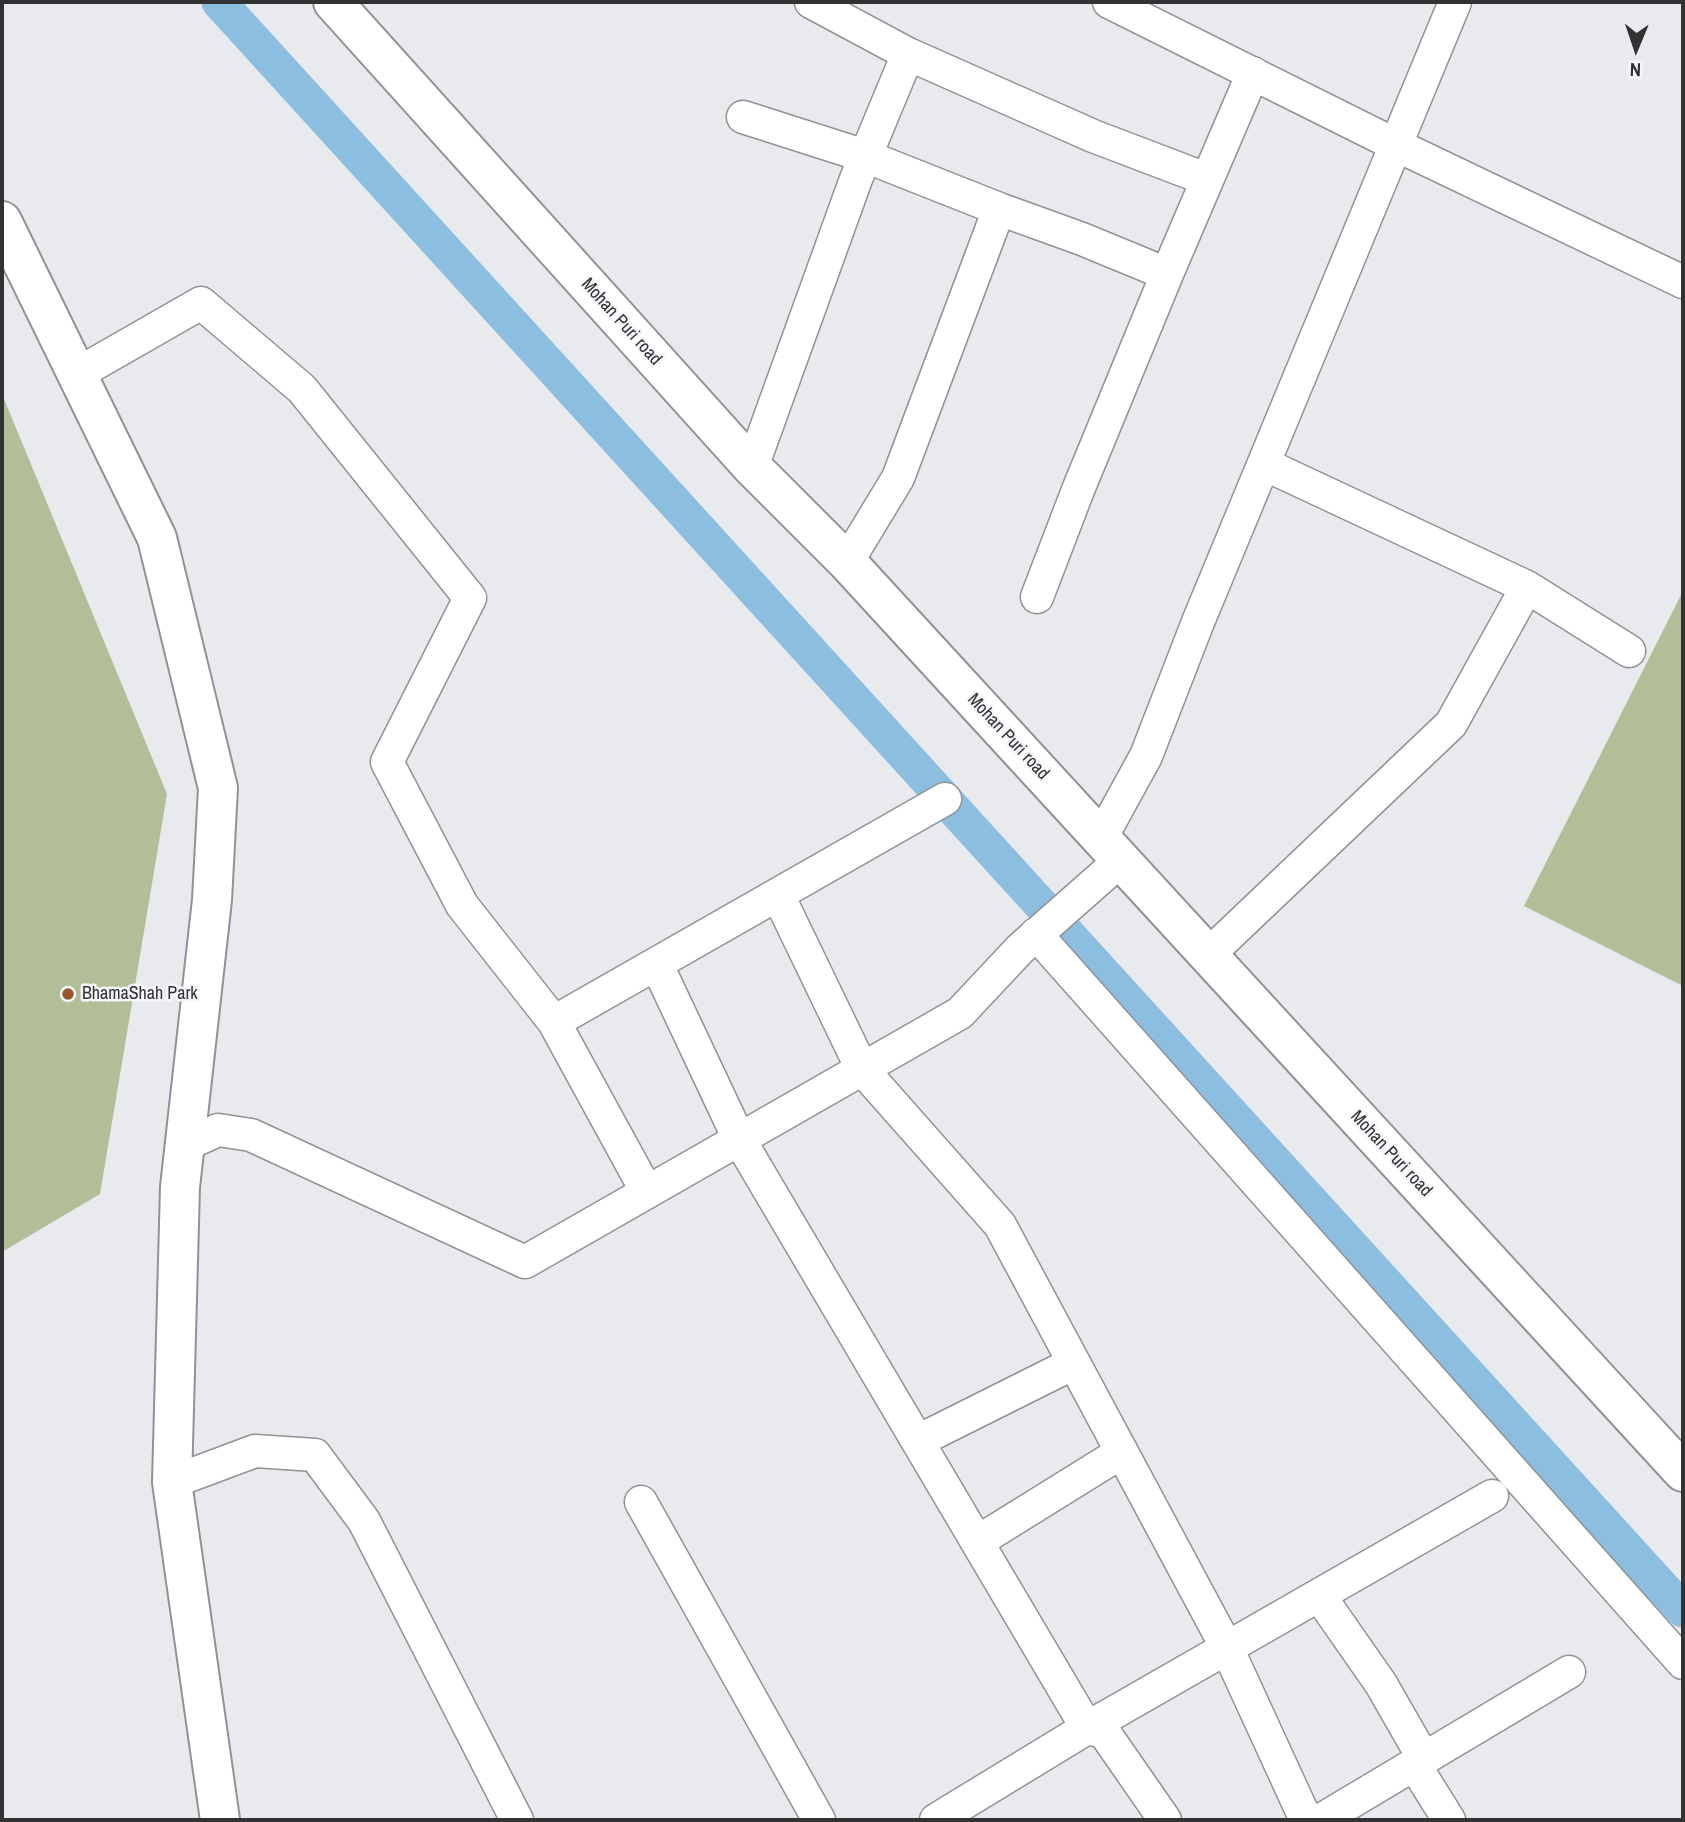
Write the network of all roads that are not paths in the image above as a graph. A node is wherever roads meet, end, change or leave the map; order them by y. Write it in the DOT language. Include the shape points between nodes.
graph roads {
  1 [pos="811,2"];
  2 [pos="1109,2"];
  3 [pos="1455,2"];
  4 [pos="348,7"];
  5 [pos="1156,12"];
  6 [pos="908,54"];
  7 [pos="1253,73"];
  8 [pos="743,117"];
  9 [pos="1396,145"];
  10 [pos="865,156"];
  11 [pos="1206,179"];
  12 [pos="999,209"];
  13 [pos="2,221"];
  14 [pos="1167,274"];
  15 [pos="1683,282"];
  16 [pos="77,374"];
  17 [pos="1264,464"];
  18 [pos="752,467"];
  19 [pos="847,562"];
  20 [pos="1527,587"];
  21 [pos="1037,597"];
  22 [pos="1629,652"];
  23 [pos="944,799"];
  24 [pos="1111,849"];
  25 [pos="778,895"];
  26 [pos="1042,929"];
  27 [pos="1208,955"];
  28 [pos="657,965"];
  29 [pos="554,1022"];
  30 [pos="862,1069"];
  31 [pos="739,1139"];
  32 [pos="185,1145"];
  33 [pos="647,1192"];
  34 [pos="1074,1363"];
  35 [pos="918,1441"];
  36 [pos="1122,1452"];
  37 [pos="1679,1455"];
  38 [pos="172,1482"];
  39 [pos="1492,1496"];
  40 [pos="641,1502"];
  41 [pos="977,1542"];
  42 [pos="1319,1595"];
  43 [pos="1227,1648"];
  44 [pos="1683,1663"];
  45 [pos="1569,1672"];
  46 [pos="1087,1728"];
  47 [pos="1419,1761"];
  48 [pos="220,1820"];
  49 [pos="517,1820"];
  50 [pos="819,1820"];
  51 [pos="936,1820"];
  52 [pos="1165,1820"];
  53 [pos="1306,1820"];
  54 [pos="1321,1820"];
  55 [pos="1449,1820"];
  1 -- 6 [label="street"];
  2 -- 5 [label="street"];
  3 -- 9 [label="street"];
  4 -- 18 [label="street, Mohan Puri road"];
  5 -- 7 [label="street"];
  6 -- 10 [label="street"];
  6 -- 11 [label="street" via="1093,136"];
  7 -- 9 [label="street"];
  7 -- 11 [label="street"];
  8 -- 10 [label="street"];
  9 -- 15 [label="street"];
  9 -- 17 [label="street"];
  10 -- 12 [label="street"];
  10 -- 18 [label="street"];
  11 -- 14 [label="street"];
  12 -- 14 [label="street"];
  12 -- 19 [label="street" via="898,478"];
  13 -- 16 [label="street"];
  14 -- 21 [label="street"];
  16 -- 29 [label="street" via="201,303 302,388 470,598 387,762 462,905"];
  16 -- 32 [label="street" via="158,538 218,788 212,901"];
  17 -- 20 [label="street"];
  17 -- 24 [label="street"];
  18 -- 19 [label="street, Mohan Puri road"];
  19 -- 24 [label="street, Mohan Puri road"];
  20 -- 22 [label="street"];
  20 -- 27 [label="street" via="1451,724"];
  23 -- 25 [label="street"];
  24 -- 26 [label="street"];
  24 -- 27 [label="street, Mohan Puri road"];
  25 -- 28 [label="street"];
  25 -- 30 [label="street"];
  26 -- 30 [label="street" via="960,1013"];
  26 -- 44 [label="street"];
  27 -- 37 [label="street, Mohan Puri road"];
  28 -- 29 [label="street"];
  28 -- 31 [label="street"];
  29 -- 33 [label="street"];
  30 -- 31 [label="street"];
  30 -- 34 [label="street" via="1000,1225"];
  31 -- 33 [label="street"];
  31 -- 35 [label="street"];
  32 -- 33 [label="street" via="218,1130 251,1135 525,1262"];
  32 -- 38 [label="street"];
  34 -- 35 [label="street"];
  34 -- 36 [label="street"];
  35 -- 41 [label="street"];
  36 -- 41 [label="street"];
  36 -- 43 [label="street"];
  38 -- 48 [label="street"];
  38 -- 49 [label="street" via="254,1451 315,1455 364,1521"];
  39 -- 42 [label="street"];
  40 -- 50 [label="street"];
  41 -- 46 [label="street"];
  42 -- 43 [label="street"];
  42 -- 47 [label="street" via="1381,1684"];
  43 -- 46 [label="street"];
  43 -- 53 [label="street"];
  45 -- 47 [label="street"];
  46 -- 51 [label="street"];
  46 -- 52 [label="street" via="1104,1732"];
  47 -- 54 [label="street"];
  47 -- 55 [label="street"];
}
